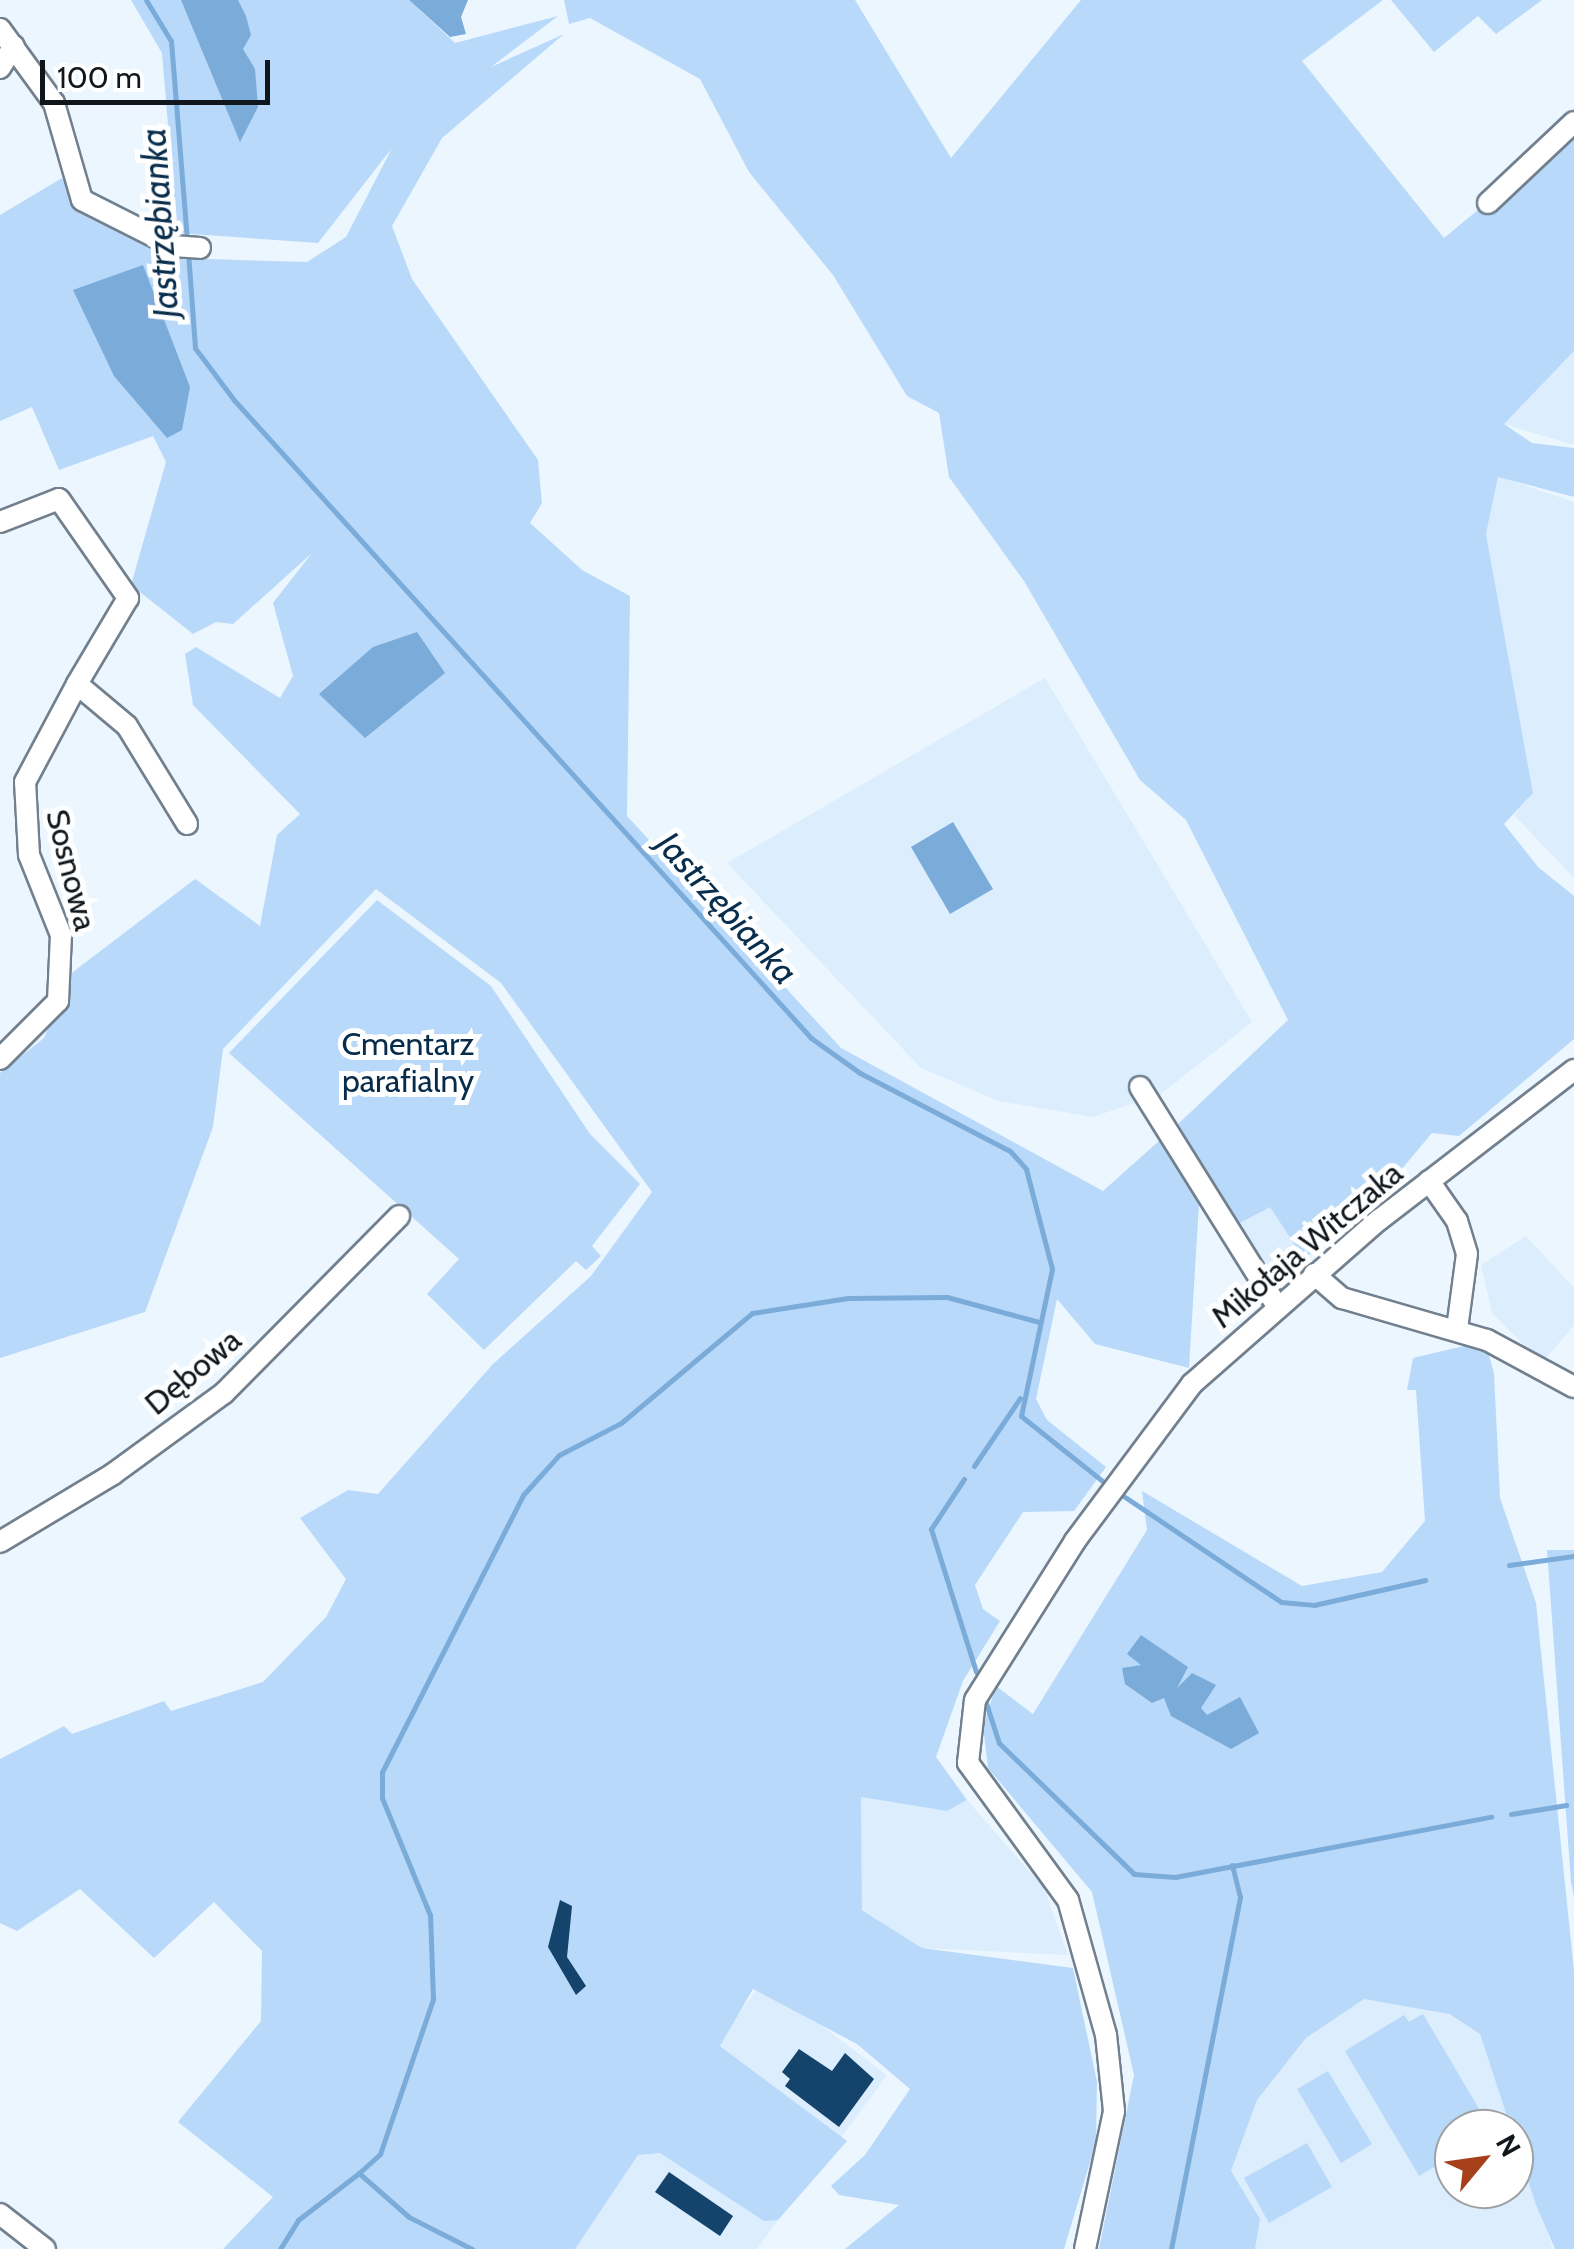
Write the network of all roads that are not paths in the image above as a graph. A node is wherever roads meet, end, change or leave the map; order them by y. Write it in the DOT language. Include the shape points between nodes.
graph roads {
  1 [pos="7,37"];
  2 [pos="0,68"];
  3 [pos="1574,122"];
  4 [pos="1488,203"];
  5 [pos="200,248"];
  6 [pos="0,522"];
  7 [pos="77,684"];
  8 [pos="186,824"];
  9 [pos="0,1059"];
  10 [pos="1574,1070"];
  11 [pos="1565,1084"];
  12 [pos="1140,1086"];
  13 [pos="1429,1181"];
  14 [pos="399,1216"];
  15 [pos="1314,1274"];
  16 [pos="1277,1306"];
  17 [pos="1457,1328"];
  18 [pos="1574,1387"];
  19 [pos="0,1542"];
  20 [pos="0,2214"];
  21 [pos="45,2249"];
  22 [pos="1085,2249"];
  1 -- 2 [label="street"];
  1 -- 5 [label="street" via="54,103 82,200 173,246"];
  3 -- 4 [label="street"];
  6 -- 7 [label="street, Sosnowa" via="59,499 128,598"];
  7 -- 8 [label="street" via="127,726"];
  7 -- 9 [label="street, Sosnowa" via="45,731 25,782 23,816 60,935 58,1001"];
  10 -- 11 [label="street, Mikołaja Witczaka"];
  11 -- 13 [label="street, Mikołaja Witczaka"];
  12 -- 16 [label="street"];
  13 -- 15 [label="street, Mikołaja Witczaka"];
  13 -- 17 [label="street" via="1457,1221 1467,1254"];
  14 -- 19 [label="street, Dębowa" via="224,1392 113,1474"];
  15 -- 16 [label="street, Mikołaja Witczaka"];
  15 -- 17 [label="street" via="1342,1298"];
  16 -- 22 [label="street, Mikołaja Witczaka" via="1192,1384 1120,1476 982,1685 964,1748 984,1793 1059,1884 1088,1949 1114,2111"];
  17 -- 18 [label="street"];
  20 -- 21 [label="street"];
}
